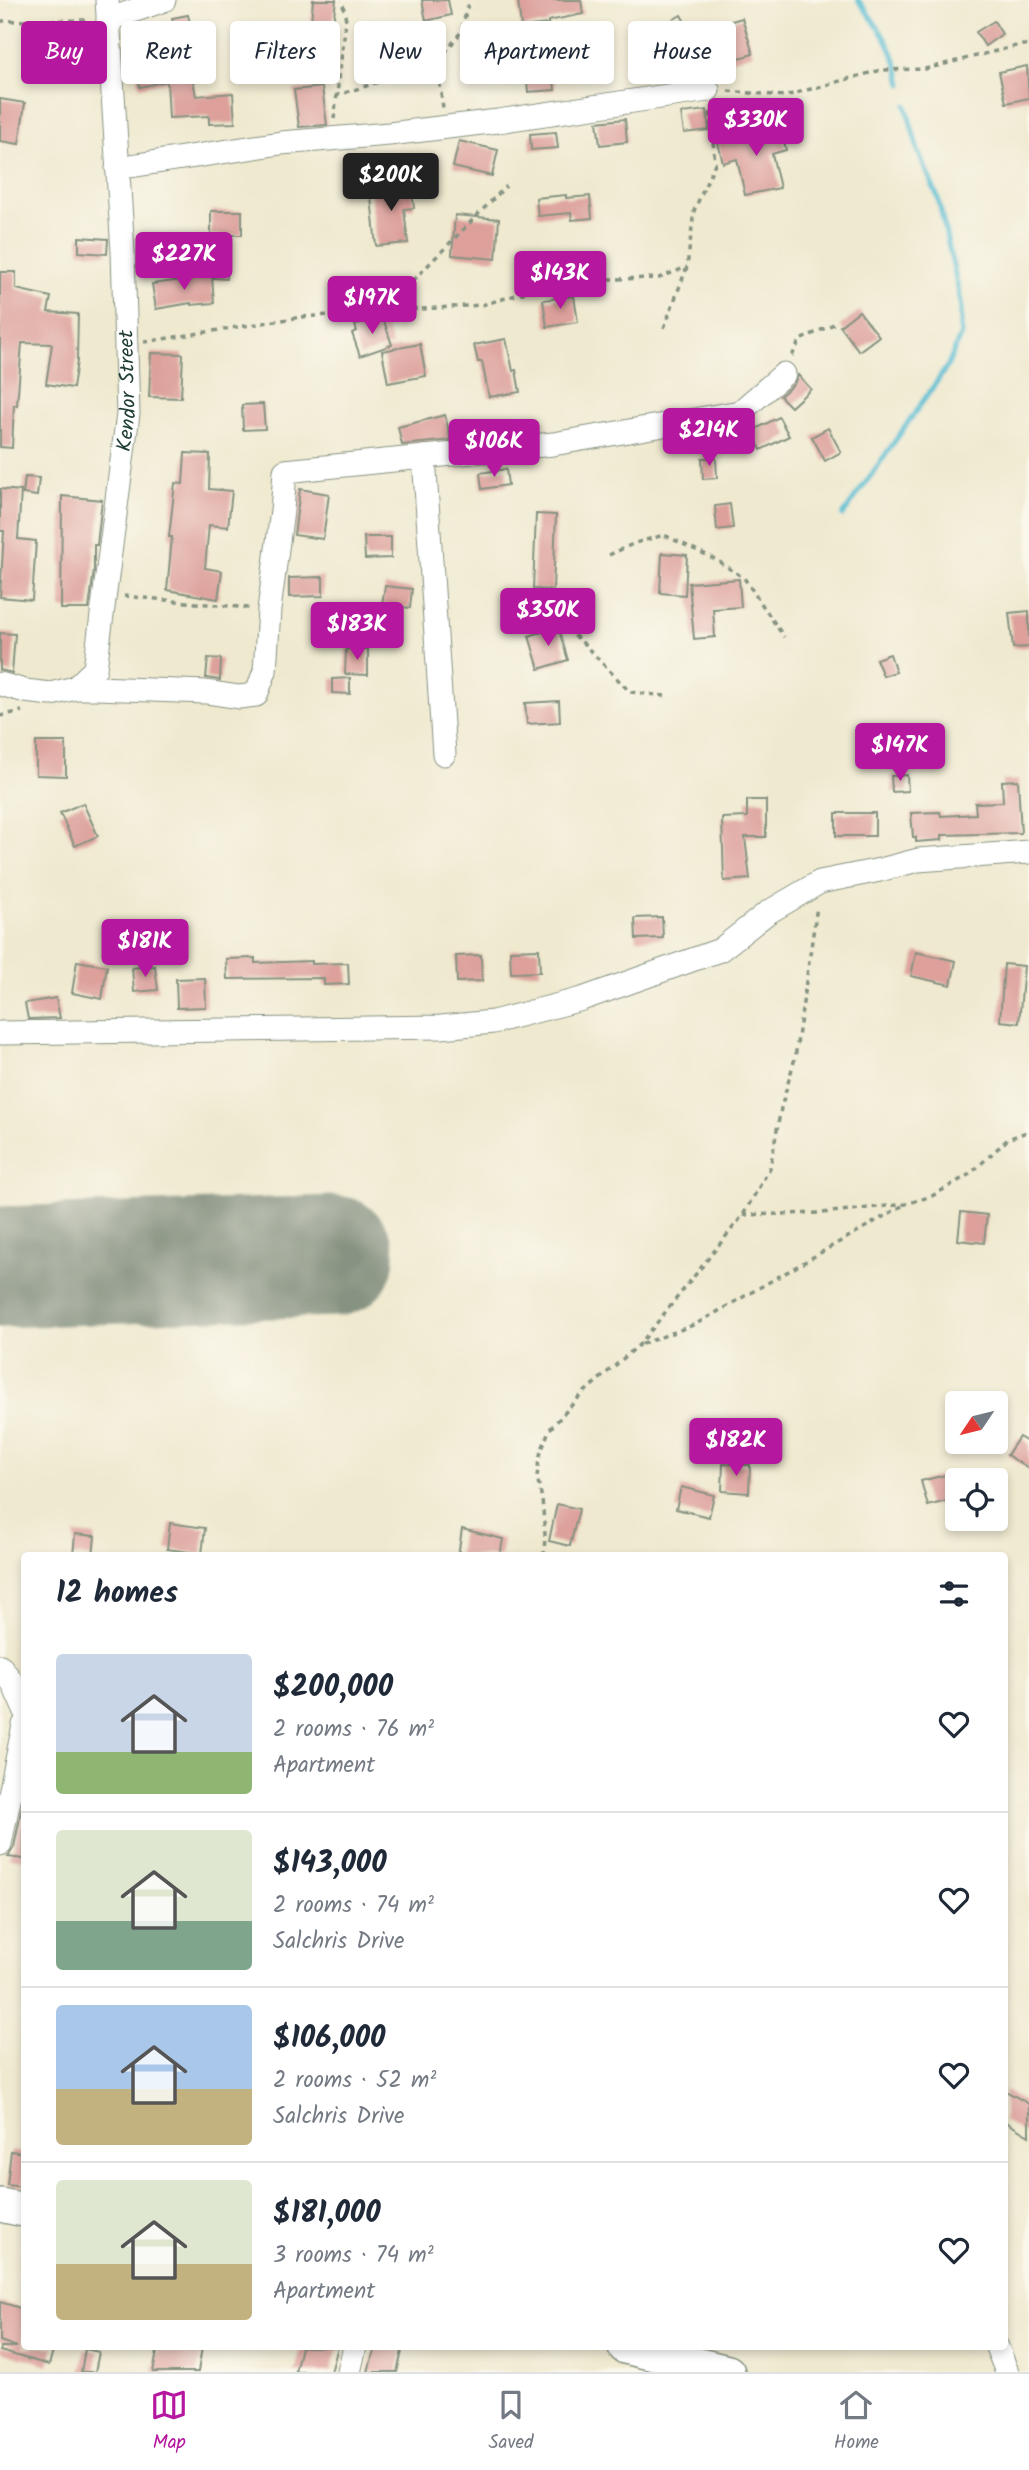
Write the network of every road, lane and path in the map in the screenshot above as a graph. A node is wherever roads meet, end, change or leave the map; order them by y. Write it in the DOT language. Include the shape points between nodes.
graph roads {
  1 [pos="164,0"];
  2 [pos="342,0"];
  3 [pos="469,0"];
  4 [pos="108,10"];
  5 [pos="0,21"];
  6 [pos="1029,46"];
  7 [pos="446,51"];
  8 [pos="376,84"];
  9 [pos="440,84"];
  10 [pos="708,90"];
  11 [pos="335,96"];
  12 [pos="445,127"];
  13 [pos="332,138"];
  14 [pos="117,168"];
  15 [pos="506,186"];
  16 [pos="687,267"];
  17 [pos="383,311"];
  18 [pos="836,323"];
  19 [pos="664,328"];
  20 [pos="127,343"];
  21 [pos="784,374"];
  22 [pos="424,457"];
  23 [pos="609,555"];
  24 [pos="106,594"];
  25 [pos="269,610"];
  26 [pos="510,611"];
  27 [pos="784,637"];
  28 [pos="0,684"];
  29 [pos="75,688"];
  30 [pos="665,696"];
  31 [pos="444,754"];
  32 [pos="1029,852"];
  33 [pos="820,882"];
  34 [pos="0,1033"];
  35 [pos="1029,1131"];
  36 [pos="906,1204"];
  37 [pos="743,1215"];
  38 [pos="640,1344"];
  39 [pos="544,1552"];
  40 [pos="0,1666"];
  41 [pos="21,1701"];
  42 [pos="21,1740"];
  43 [pos="0,1844"];
  44 [pos="0,2205"];
  45 [pos="21,2209"];
  46 [pos="354,2350"];
  47 [pos="637,2350"];
  48 [pos="998,2350"];
  49 [pos="349,2372"];
  50 [pos="728,2372"];
  51 [pos="1007,2372"];
  1 -- 4 [label="street"];
  2 -- 11 [label="path" via="346,20"];
  3 -- 7 [label="path" via="461,32"];
  4 -- 5 [label="path"];
  4 -- 14 [label="street, Kendor Street"];
  6 -- 10 [label="path" via="925,69 888,68 785,96"];
  8 -- 11 [label="path"];
  9 -- 12 [label="path"];
  10 -- 12 [label="street"];
  10 -- 16 [label="path" via="715,163 694,211"];
  11 -- 13 [label="path"];
  12 -- 13 [label="street"];
  13 -- 14 [label="street"];
  14 -- 20 [label="street, Kendor Street"];
  15 -- 17 [label="path"];
  16 -- 17 [label="path" via="659,278 567,280 482,305"];
  16 -- 19 [label="path"];
  17 -- 20 [label="path" via="301,317"];
  18 -- 21 [label="path" via="800,340"];
  20 -- 24 [label="street, Kendor Street" via="124,463"];
  21 -- 22 [label="street" via="740,412 553,443"];
  22 -- 25 [label="street" via="285,471"];
  22 -- 31 [label="street"];
  23 -- 27 [label="path" via="664,535 744,578"];
  24 -- 25 [label="path"];
  24 -- 29 [label="street, Kendor Street" via="95,669"];
  25 -- 29 [label="street" via="265,671 256,695"];
  26 -- 30 [label="path" via="546,617 579,639 630,692"];
  28 -- 29 [label="street" via="51,694"];
  32 -- 33 [label="street" via="918,860"];
  33 -- 34 [label="street" via="766,913 720,950 582,999 493,1022 441,1027"];
  33 -- 37 [label="path" via="795,1058 770,1168"];
  35 -- 36 [label="path" via="1008,1139 970,1174 932,1196"];
  36 -- 37 [label="path"];
  36 -- 38 [label="path" via="696,1324"];
  37 -- 38 [label="path"];
  38 -- 39 [label="path" via="549,1430 537,1477"];
  40 -- 41 [label="street"];
  42 -- 43 [label="street"];
  44 -- 45 [label="highway"];
  46 -- 49 [label="street"];
  47 -- 50 [label="highway"];
  48 -- 51 [label="street"];
}
